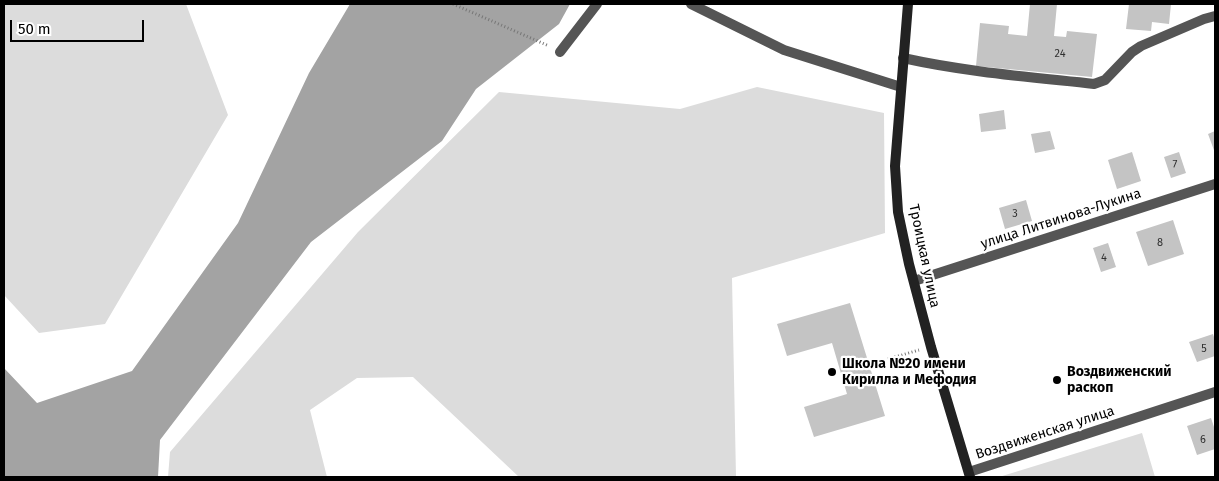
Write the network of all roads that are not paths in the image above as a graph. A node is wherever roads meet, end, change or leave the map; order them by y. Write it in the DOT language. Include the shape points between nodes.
graph roads {
  1 [pos="597,4"];
  2 [pos="691,4"];
  3 [pos="908,4"];
  4 [pos="1215,16"];
  5 [pos="560,52"];
  6 [pos="903,58"];
  7 [pos="901,87"];
  8 [pos="1215,184"];
  9 [pos="914,281"];
  10 [pos="1215,392"];
  11 [pos="970,475"];
  1 -- 5 [label="street"];
  2 -- 7 [label="street" via="784,50"];
  3 -- 6 [label="main road, Троицкая улица"];
  4 -- 6 [label="street" via="1141,46 1105,80 1094,84 976,72"];
  6 -- 7 [label="main road, Троицкая улица"];
  7 -- 9 [label="main road, Троицкая улица" via="896,166 898,212"];
  8 -- 9 [label="street, улица Литвинова-Лукина"];
  9 -- 11 [label="main road, Троицкая улица"];
  10 -- 11 [label="street, Воздвиженская улица"];
}
